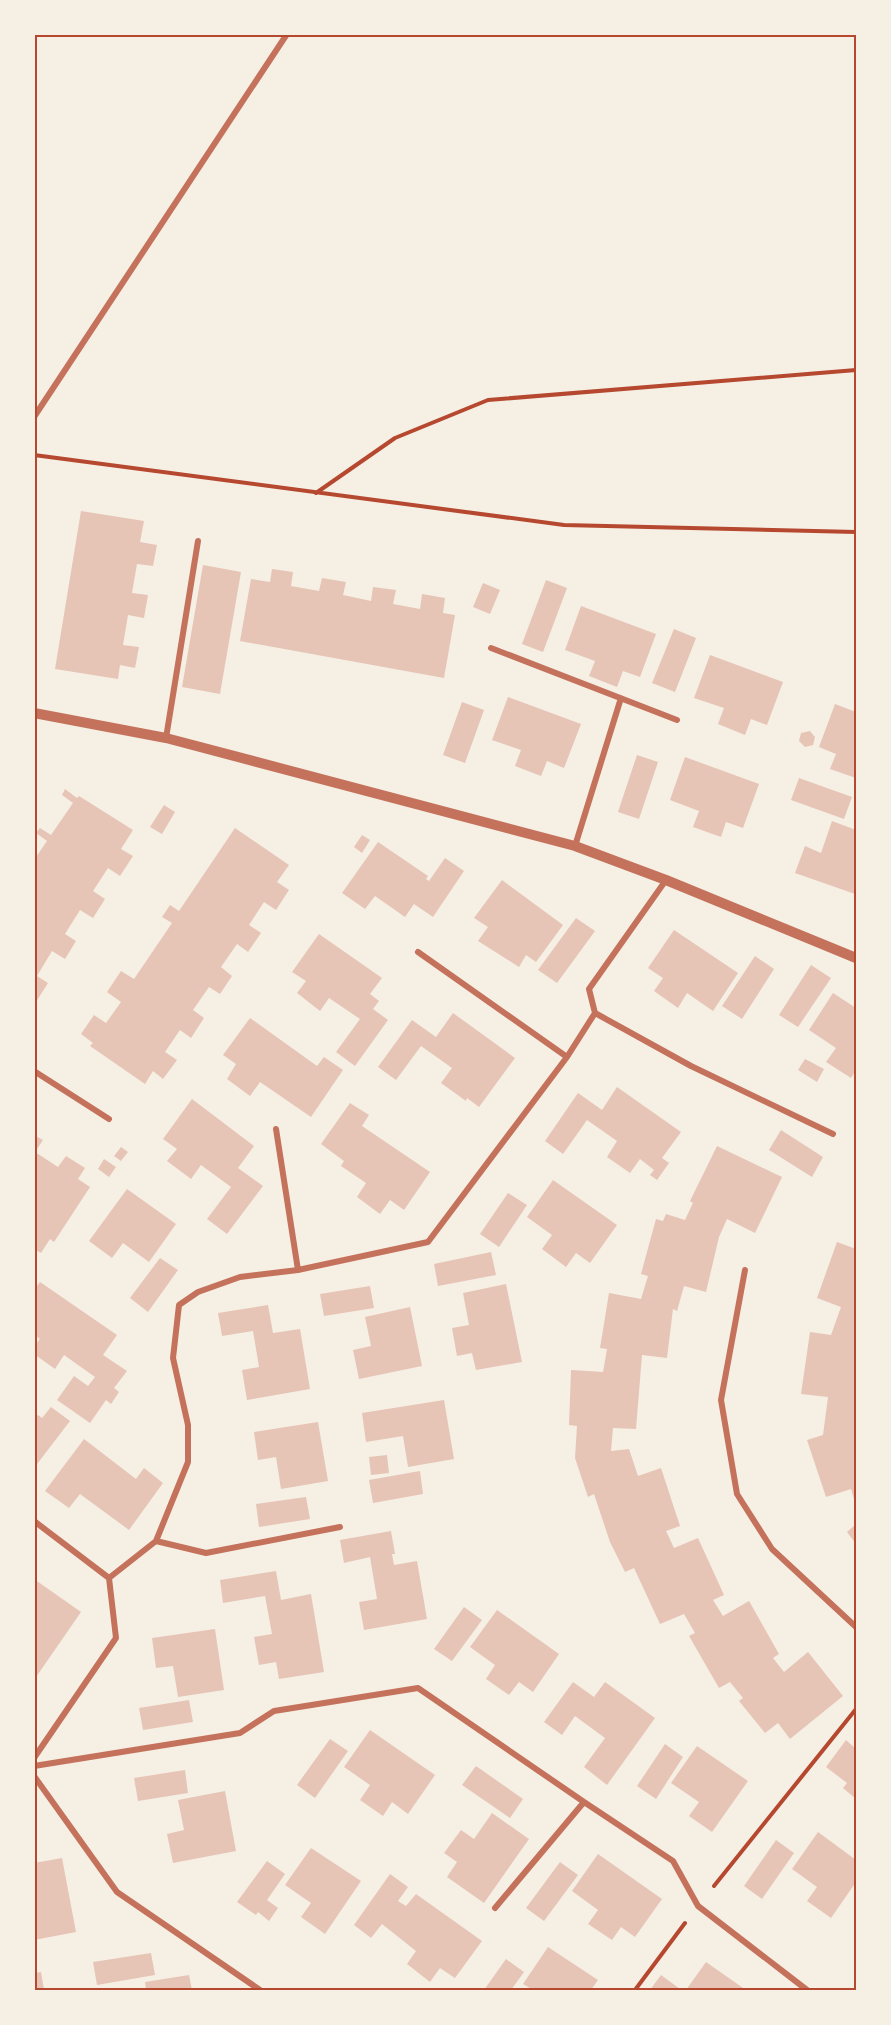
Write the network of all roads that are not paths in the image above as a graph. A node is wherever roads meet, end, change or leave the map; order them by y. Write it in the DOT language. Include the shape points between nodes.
graph roads {
  1 [pos="287,34"];
  2 [pos="34,417"];
  3 [pos="198,541"];
  4 [pos="491,648"];
  5 [pos="621,698"];
  6 [pos="34,713"];
  7 [pos="677,720"];
  8 [pos="166,738"];
  9 [pos="575,846"];
  10 [pos="666,880"];
  11 [pos="418,952"];
  12 [pos="856,958"];
  13 [pos="595,1013"];
  14 [pos="567,1057"];
  15 [pos="34,1071"];
  16 [pos="109,1119"];
  17 [pos="276,1129"];
  18 [pos="833,1134"];
  19 [pos="298,1270"];
  20 [pos="745,1270"];
  21 [pos="34,1521"];
  22 [pos="340,1527"];
  23 [pos="156,1541"];
  24 [pos="109,1578"];
  25 [pos="856,1627"];
  26 [pos="34,1758"];
  27 [pos="34,1766"];
  28 [pos="34,1776"];
  29 [pos="584,1802"];
  30 [pos="495,1908"];
  31 [pos="260,1990"];
  32 [pos="807,1990"];
  1 -- 2 [label="street"];
  3 -- 8 [label="street"];
  4 -- 5 [label="street"];
  5 -- 7 [label="street"];
  5 -- 9 [label="street"];
  6 -- 8 [label="street"];
  8 -- 9 [label="street"];
  9 -- 10 [label="street"];
  10 -- 12 [label="street"];
  10 -- 13 [label="street" via="589,989"];
  11 -- 14 [label="street"];
  13 -- 14 [label="street"];
  13 -- 18 [label="street" via="691,1066"];
  14 -- 19 [label="street" via="428,1242"];
  15 -- 16 [label="street"];
  17 -- 19 [label="street"];
  19 -- 23 [label="street" via="240,1277 198,1292 179,1305 172,1358 188,1425 188,1462"];
  20 -- 25 [label="street" via="721,1401 737,1494 772,1549"];
  21 -- 24 [label="street"];
  22 -- 23 [label="street" via="206,1553"];
  23 -- 24 [label="street"];
  24 -- 26 [label="street" via="116,1638"];
  27 -- 29 [label="street" via="240,1733 274,1710 418,1688"];
  28 -- 31 [label="street" via="117,1892"];
  29 -- 30 [label="street"];
  29 -- 32 [label="street" via="673,1861 698,1906"];
}
